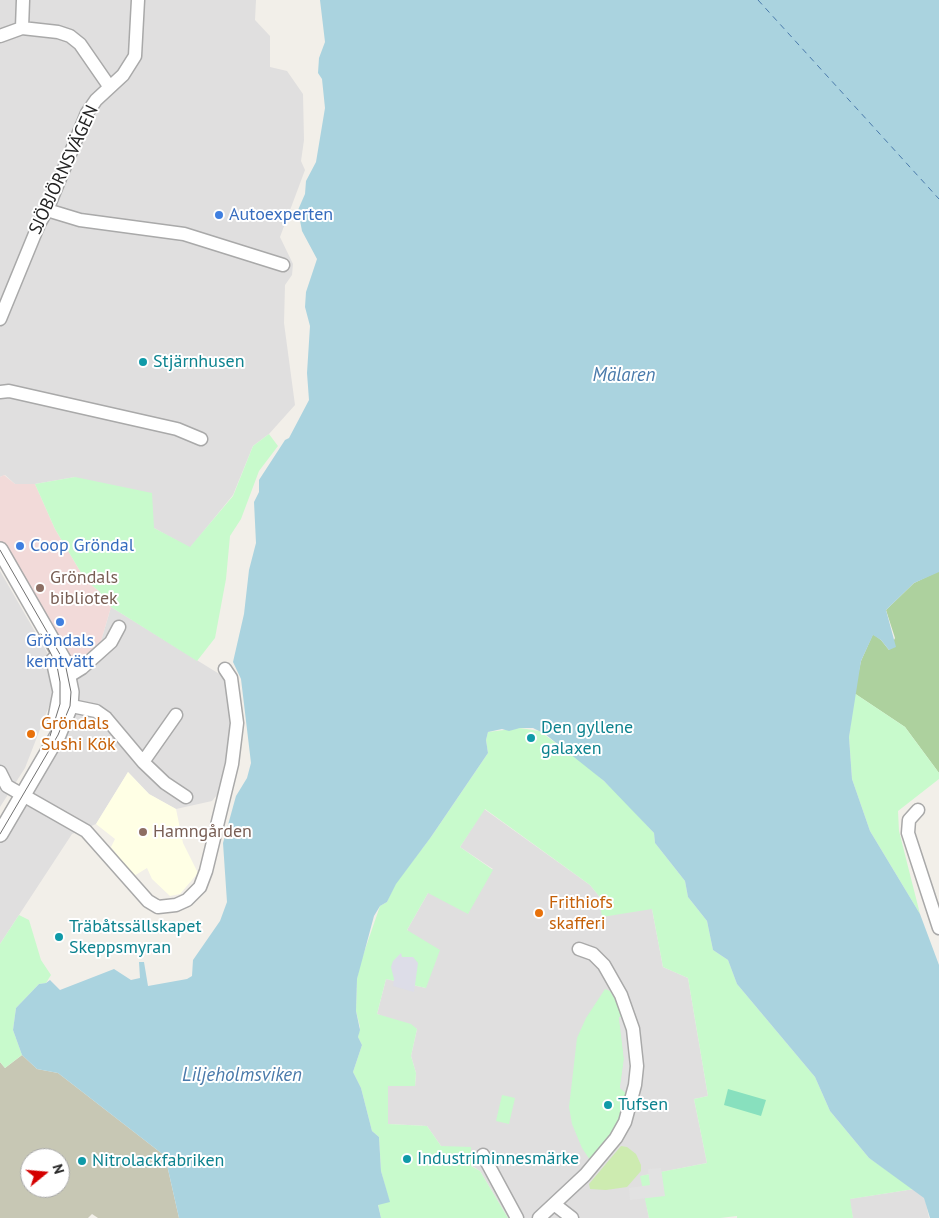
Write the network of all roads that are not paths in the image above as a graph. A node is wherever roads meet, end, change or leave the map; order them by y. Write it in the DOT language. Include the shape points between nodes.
graph roads {
  1 [pos="23,0"];
  2 [pos="138,0"];
  3 [pos="22,28"];
  4 [pos="0,36"];
  5 [pos="109,86"];
  6 [pos="47,210"];
  7 [pos="283,265"];
  8 [pos="0,319"];
  9 [pos="1,390"];
  10 [pos="201,439"];
  11 [pos="0,550"];
  12 [pos="0,563"];
  13 [pos="118,627"];
  14 [pos="225,668"];
  15 [pos="65,679"];
  16 [pos="65,705"];
  17 [pos="176,715"];
  18 [pos="143,762"];
  19 [pos="0,772"];
  20 [pos="20,794"];
  21 [pos="186,797"];
  22 [pos="918,810"];
  23 [pos="0,822"];
  24 [pos="0,834"];
  25 [pos="939,928"];
  26 [pos="579,949"];
  27 [pos="483,1155"];
  28 [pos="554,1204"];
  29 [pos="517,1218"];
  30 [pos="539,1218"];
  31 [pos="572,1218"];
  1 -- 3 [label="street"];
  2 -- 5 [label="street, SJÖBJÖRNSVÄGEN" via="135,56 123,75"];
  3 -- 4 [label="street"];
  3 -- 5 [label="street" via="70,36 80,44"];
  5 -- 6 [label="street, SJÖBJÖRNSVÄGEN" via="87,113"];
  6 -- 7 [label="street" via="80,220 184,234"];
  6 -- 8 [label="street, SJÖBJÖRNSVÄGEN"];
  9 -- 10 [label="street" via="177,429"];
  11 -- 15 [label="street" via="54,642"];
  12 -- 15 [label="street"];
  13 -- 15 [label="street" via="111,642"];
  14 -- 20 [label="street" via="231,678 237,723 232,764 206,871 200,887 187,900 176,905 158,906 140,894 86,831"];
  15 -- 16 [label="street"];
  16 -- 18 [label="street" via="96,711 106,718"];
  16 -- 20 [label="street" via="58,735"];
  17 -- 18 [label="street"];
  18 -- 21 [label="street"];
  19 -- 20 [label="street" via="7,786"];
  20 -- 23 [label="street"];
  20 -- 24 [label="street"];
  22 -- 25 [label="street" via="909,820 908,833"];
  26 -- 28 [label="street" via="593,954 604,965 621,995 634,1029 637,1066 632,1100 616,1138 585,1175"];
  27 -- 29 [label="street"];
  28 -- 30 [label="street"];
  28 -- 31 [label="street"];
}
